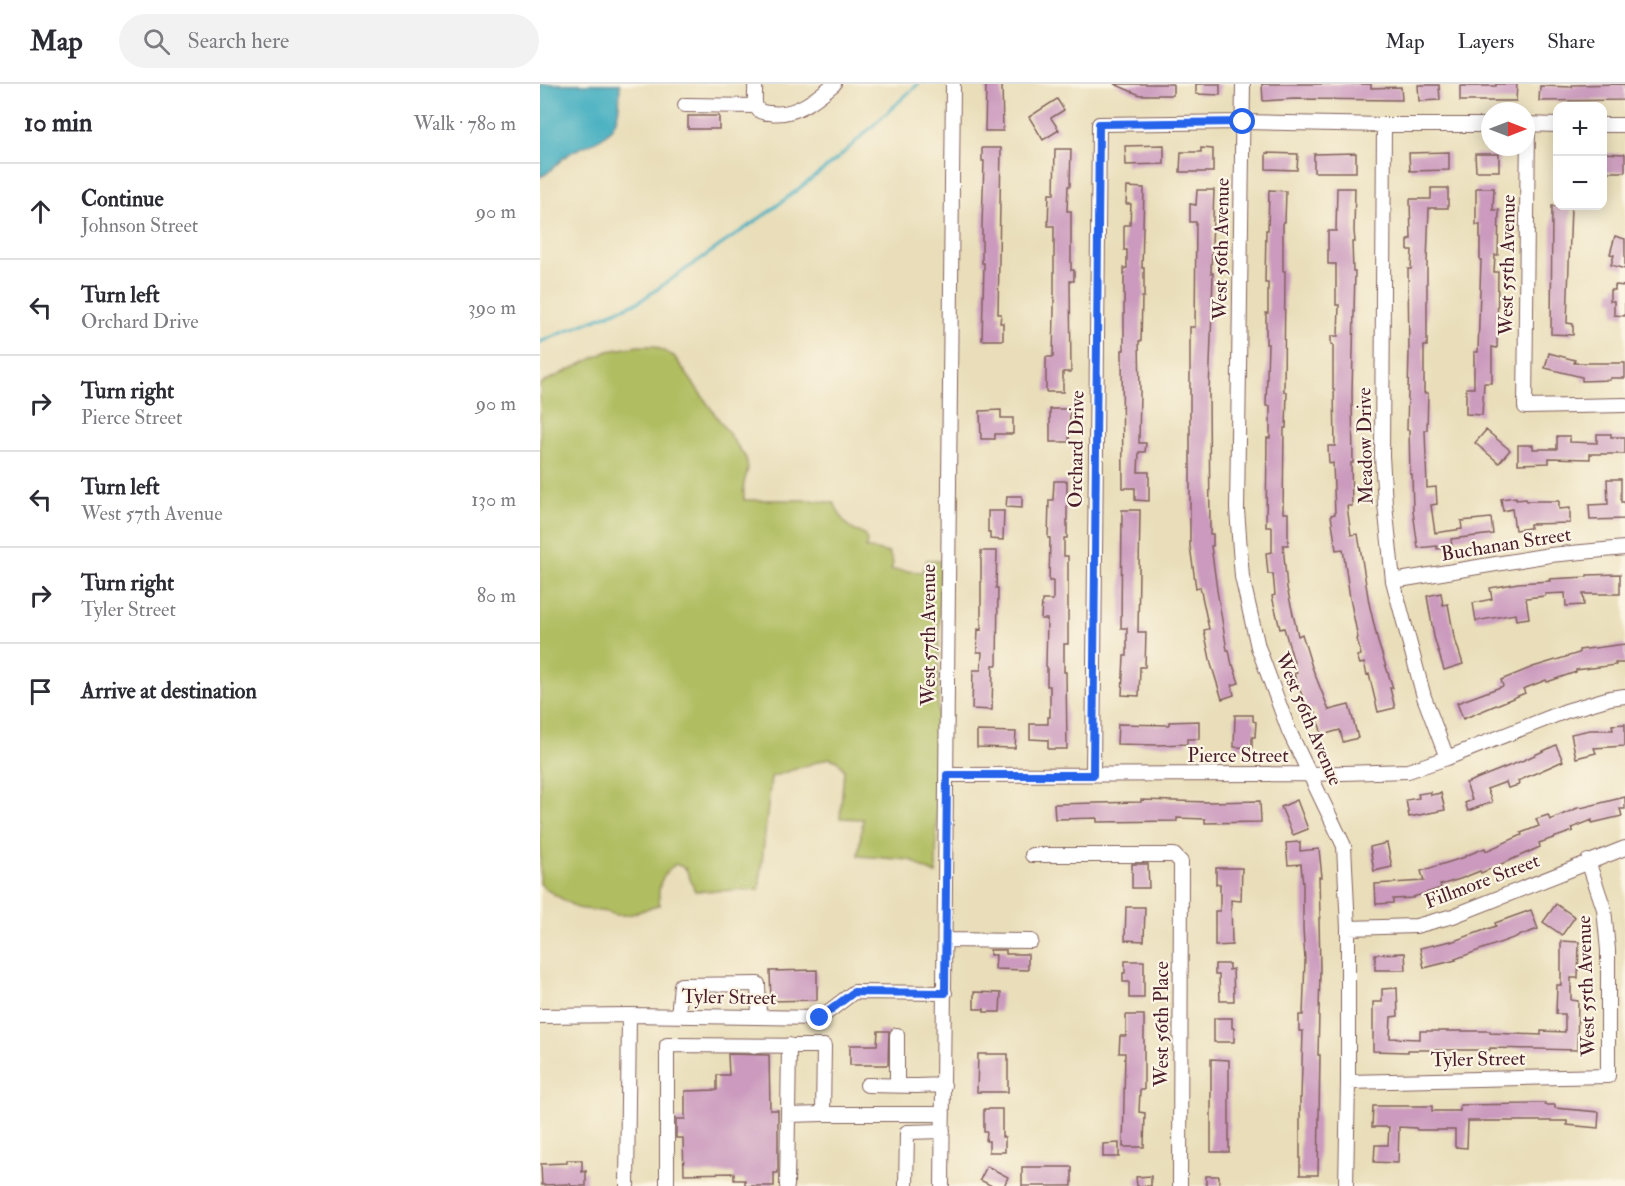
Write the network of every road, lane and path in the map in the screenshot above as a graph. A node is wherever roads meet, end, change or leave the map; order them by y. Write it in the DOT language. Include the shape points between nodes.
graph roads {
  1 [pos="755,84"];
  2 [pos="834,84"];
  3 [pos="952,84"];
  4 [pos="1243,84"];
  5 [pos="685,105"];
  6 [pos="756,106"];
  7 [pos="1243,122"];
  8 [pos="1535,124"];
  9 [pos="1553,124"];
  10 [pos="1384,125"];
  11 [pos="1481,125"];
  12 [pos="1607,125"];
  13 [pos="1625,125"];
  14 [pos="1527,156"];
  15 [pos="1625,405"];
  16 [pos="1625,548"];
  17 [pos="1393,581"];
  18 [pos="1625,696"];
  19 [pos="1447,758"];
  20 [pos="1310,774"];
  21 [pos="947,775"];
  22 [pos="1093,775"];
  23 [pos="1625,848"];
  24 [pos="1032,855"];
  25 [pos="1588,861"];
  26 [pos="1348,928"];
  27 [pos="945,940"];
  28 [pos="1031,941"];
  29 [pos="945,993"];
  30 [pos="629,1015"];
  31 [pos="678,1016"];
  32 [pos="540,1017"];
  33 [pos="759,1017"];
  34 [pos="897,1035"];
  35 [pos="789,1045"];
  36 [pos="1608,1076"];
  37 [pos="1348,1082"];
  38 [pos="867,1085"];
  39 [pos="897,1085"];
  40 [pos="944,1085"];
  41 [pos="823,1114"];
  42 [pos="906,1114"];
  43 [pos="943,1114"];
  44 [pos="788,1115"];
  45 [pos="943,1131"];
  46 [pos="907,1132"];
  47 [pos="627,1186"];
  48 [pos="667,1186"];
  49 [pos="787,1186"];
  50 [pos="906,1186"];
  51 [pos="942,1186"];
  52 [pos="1180,1186"];
  53 [pos="1346,1186"];
  1 -- 6 [label="street"];
  2 -- 6 [label="street" via="799,110 774,114"];
  3 -- 21 [label="street, West 57th Avenue"];
  4 -- 7 [label="street, West 56th Avenue"];
  5 -- 6 [label="street"];
  7 -- 10 [label="street"];
  7 -- 20 [label="street, West 56th Avenue" via="1237,509 1242,577 1258,646 1289,731"];
  7 -- 22 [label="street, Orchard Drive" via="1099,124"];
  8 -- 9 [label="street"];
  10 -- 11 [label="street"];
  10 -- 17 [label="street, Meadow Drive" via="1382,456"];
  12 -- 13 [label="street"];
  14 -- 15 [label="street, West 55th Avenue" via="1525,407"];
  16 -- 17 [label="street, Buchanan Street" via="1550,555"];
  17 -- 19 [label="street, Meadow Drive" via="1424,697"];
  18 -- 19 [label="street, Pierce Street" via="1566,711"];
  19 -- 20 [label="street, Pierce Street" via="1408,771"];
  20 -- 22 [label="street, Pierce Street"];
  20 -- 26 [label="street, West 56th Avenue" via="1344,846"];
  21 -- 22 [label="street, Pierce Street"];
  21 -- 27 [label="street, West 57th Avenue"];
  23 -- 25 [label="street, Fillmore Street"];
  24 -- 52 [label="street, West 56th Place" via="1174,855 1181,862"];
  25 -- 26 [label="street, Fillmore Street" via="1454,916 1416,926"];
  25 -- 36 [label="street, West 55th Avenue" via="1604,909 1608,951"];
  26 -- 37 [label="street, West 56th Avenue"];
  27 -- 28 [label="street"];
  27 -- 29 [label="street, West 57th Avenue"];
  29 -- 33 [label="street, Tyler Street" via="854,992 820,1018"];
  29 -- 40 [label="street, West 57th Avenue"];
  30 -- 31 [label="street, Tyler Street"];
  30 -- 32 [label="street, Tyler Street"];
  30 -- 47 [label="street"];
  31 -- 33 [label="street, Tyler Street"];
  31 -- 33 [label="street" via="681,985 758,984"];
  34 -- 39 [label="street"];
  35 -- 41 [label="street" via="824,1046"];
  35 -- 44 [label="street"];
  35 -- 48 [label="street" via="667,1045"];
  36 -- 37 [label="street, Tyler Street"];
  37 -- 53 [label="street, West 56th Avenue"];
  38 -- 39 [label="street"];
  39 -- 40 [label="street"];
  40 -- 43 [label="street, West 57th Avenue"];
  41 -- 42 [label="street"];
  41 -- 44 [label="street"];
  42 -- 43 [label="street"];
  42 -- 46 [label="street"];
  43 -- 45 [label="street, West 57th Avenue"];
  44 -- 49 [label="street"];
  45 -- 46 [label="street"];
  45 -- 51 [label="street, West 57th Avenue"];
  46 -- 50 [label="street"];
}
